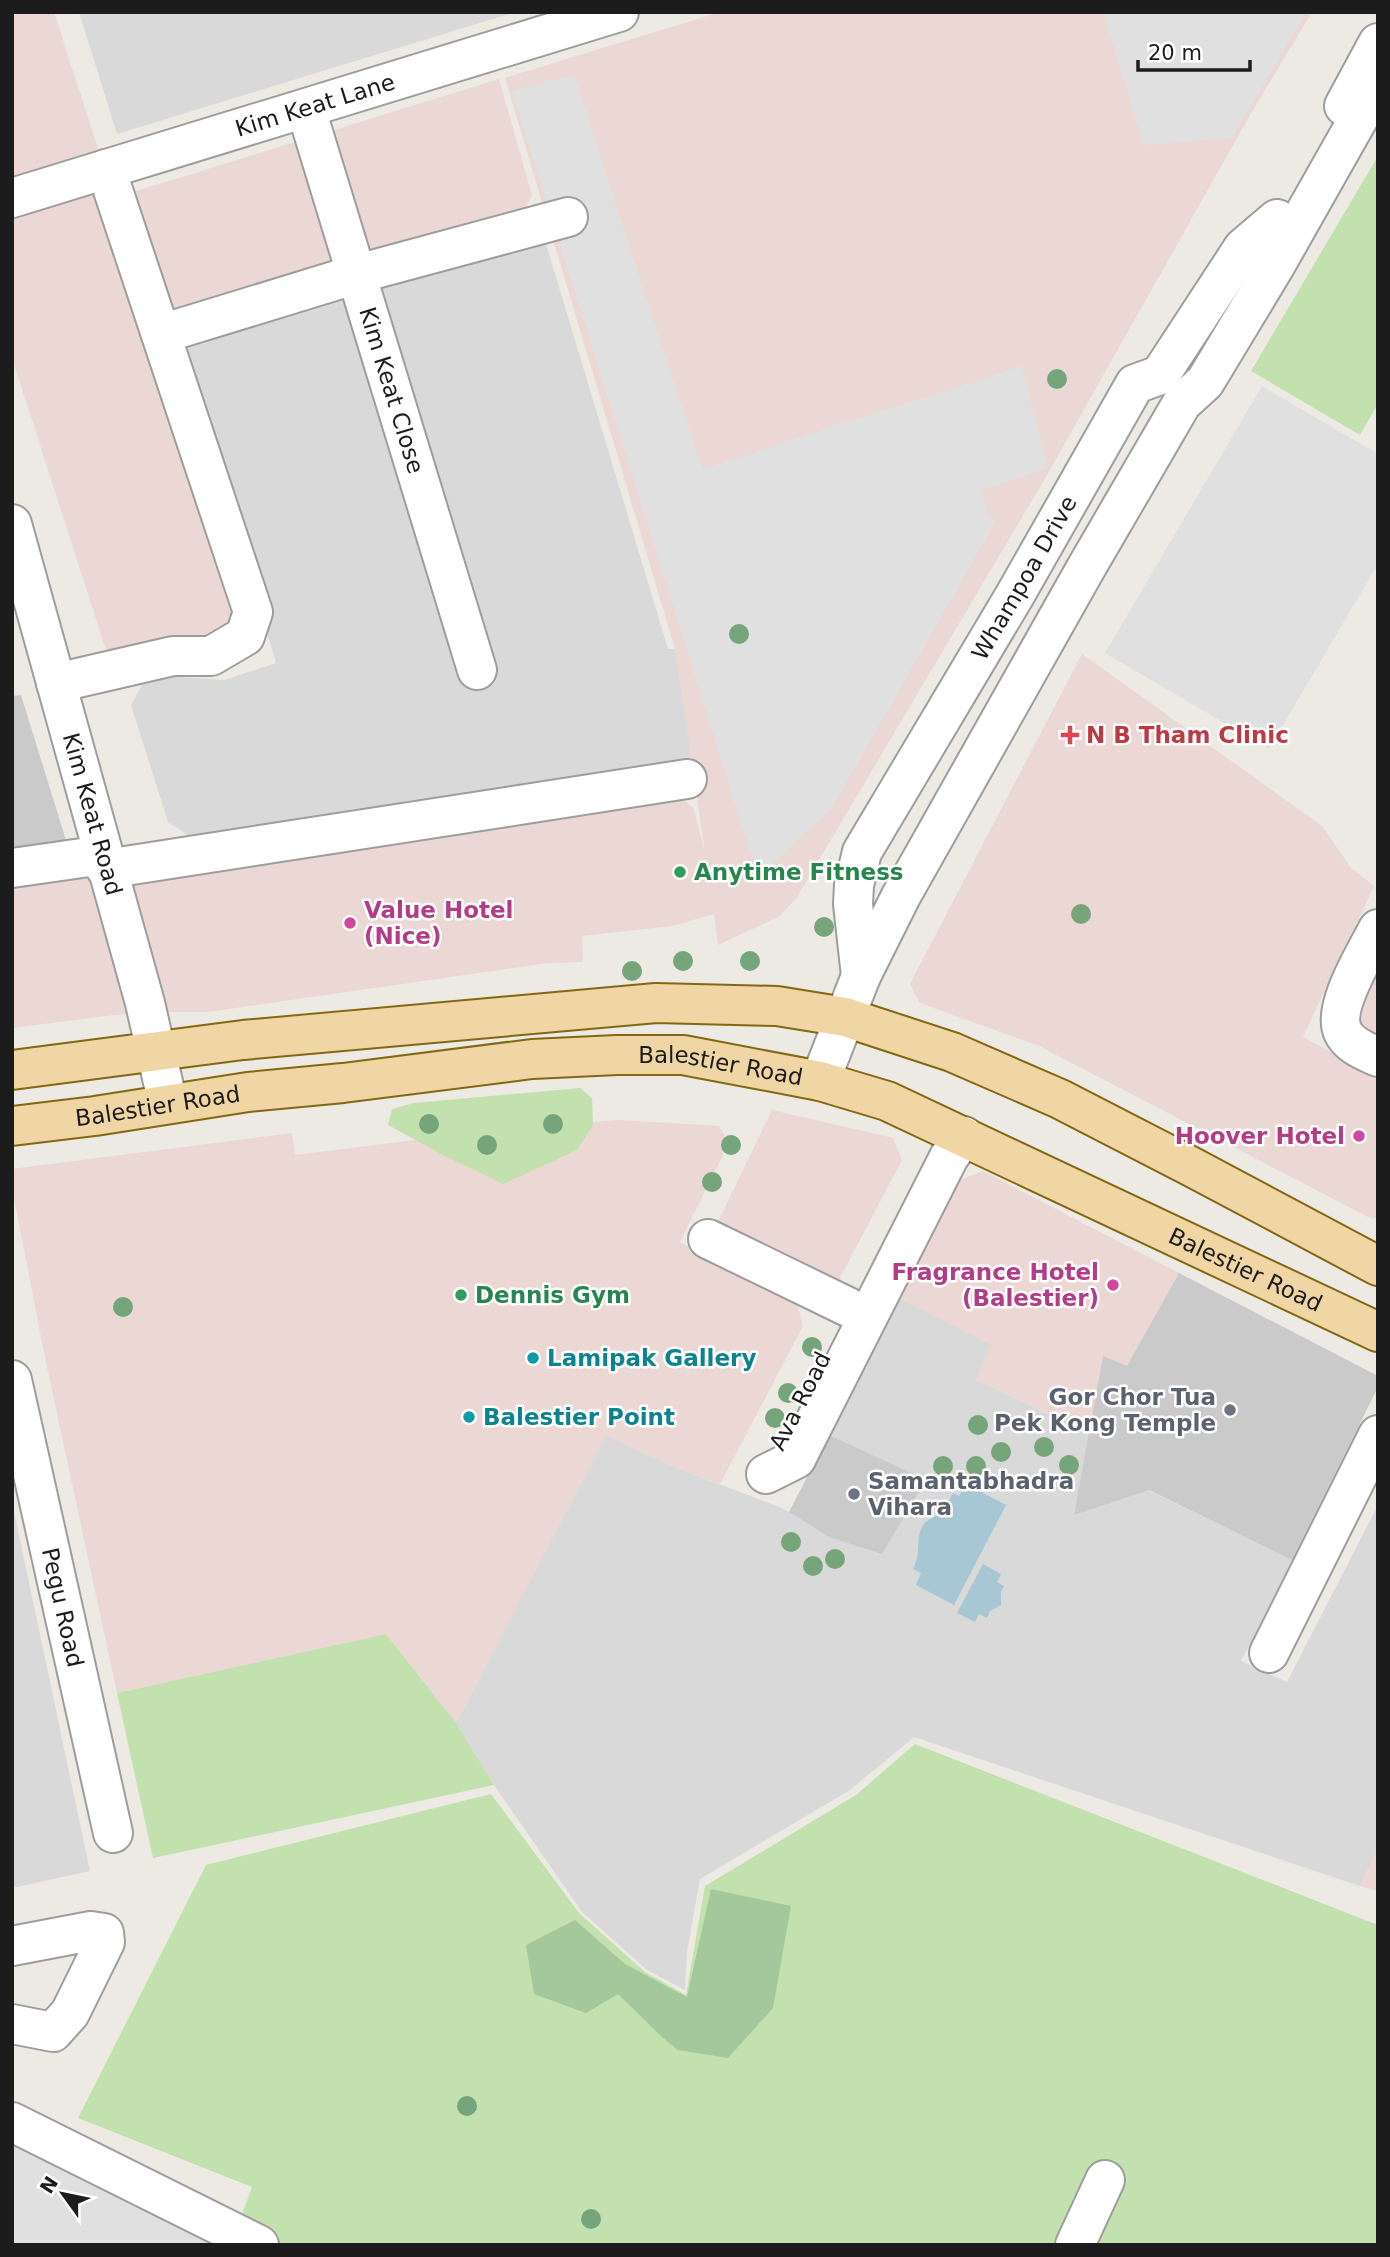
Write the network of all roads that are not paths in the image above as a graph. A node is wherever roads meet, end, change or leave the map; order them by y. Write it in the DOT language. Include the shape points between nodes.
graph roads {
  1 [pos="619,12"];
  2 [pos="1378,43"];
  3 [pos="1378,84"];
  4 [pos="306,109"];
  5 [pos="106,169"];
  6 [pos="12,198"];
  7 [pos="568,216"];
  8 [pos="1277,219"];
  9 [pos="357,274"];
  10 [pos="161,334"];
  11 [pos="1182,403"];
  12 [pos="12,524"];
  13 [pos="477,670"];
  14 [pos="56,683"];
  15 [pos="687,779"];
  16 [pos="104,862"];
  17 [pos="12,868"];
  18 [pos="1378,929"];
  19 [pos="861,975"];
  20 [pos="845,1017"];
  21 [pos="156,1052"];
  22 [pos="1378,1057"];
  23 [pos="12,1070"];
  24 [pos="820,1081"];
  25 [pos="168,1104"];
  26 [pos="12,1126"];
  27 [pos="949,1130"];
  28 [pos="708,1239"];
  29 [pos="1378,1266"];
  30 [pos="848,1307"];
  31 [pos="1378,1332"];
  32 [pos="12,1380"];
  33 [pos="1378,1435"];
  34 [pos="1269,1653"];
  35 [pos="113,1833"];
  36 [pos="12,1946"];
  37 [pos="12,2024"];
  38 [pos="12,2122"];
  39 [pos="1105,2180"];
  40 [pos="259,2245"];
  41 [pos="1075,2245"];
  1 -- 4 [label="street, Kim Keat Lane"];
  2 -- 8 [label="street, Whampoa Drive"];
  3 -- 11 [label="street, Whampoa Drive" via="1205,382"];
  4 -- 5 [label="street, Kim Keat Lane"];
  4 -- 9 [label="street, Kim Keat Close"];
  5 -- 6 [label="street, Kim Keat Lane"];
  5 -- 10 [label="street"];
  7 -- 9 [label="street"];
  8 -- 11 [label="street, Whampoa Drive" via="1188,369"];
  8 -- 19 [label="street, Whampoa Drive" via="1243,248 1160,375 1135,384 1016,595 862,852 853,904"];
  9 -- 10 [label="street"];
  9 -- 13 [label="street, Kim Keat Close"];
  10 -- 14 [label="street" via="253,612 245,636 211,656 173,656"];
  11 -- 19 [label="street, Whampoa Drive" via="901,896"];
  12 -- 14 [label="street, Kim Keat Road"];
  14 -- 16 [label="street, Kim Keat Road"];
  15 -- 16 [label="street"];
  16 -- 17 [label="street"];
  16 -- 21 [label="street, Kim Keat Road"];
  18 -- 22 [label="street" via="1341,1015 1342,1030 1352,1044"];
  19 -- 20 [label="street, Whampoa Drive"];
  20 -- 21 [label="main road" via="777,1006 656,1003"];
  20 -- 24 [label="street, Whampoa Drive"];
  20 -- 29 [label="main road" via="952,1052 1060,1100"];
  21 -- 23 [label="main road"];
  21 -- 25 [label="street, Kim Keat Road"];
  24 -- 25 [label="main road, Balestier Road" via="683,1055 593,1056 532,1059"];
  24 -- 27 [label="main road, Balestier Road" via="887,1101"];
  25 -- 26 [label="main road, Balestier Road"];
  27 -- 30 [label="street, Ava Road" via="929,1149"];
  27 -- 30 [label="street, Ava Road" via="949,1157 796,1459 766,1474 774,1447"];
  27 -- 31 [label="main road, Balestier Road"];
  28 -- 30 [label="street"];
  32 -- 35 [label="street, Pegu Road"];
  33 -- 34 [label="street"];
  36 -- 37 [label="street" via="91,1931 104,1933 105,1942 69,2013 53,2032"];
  38 -- 40 [label="street"];
  39 -- 41 [label="street"];
}
